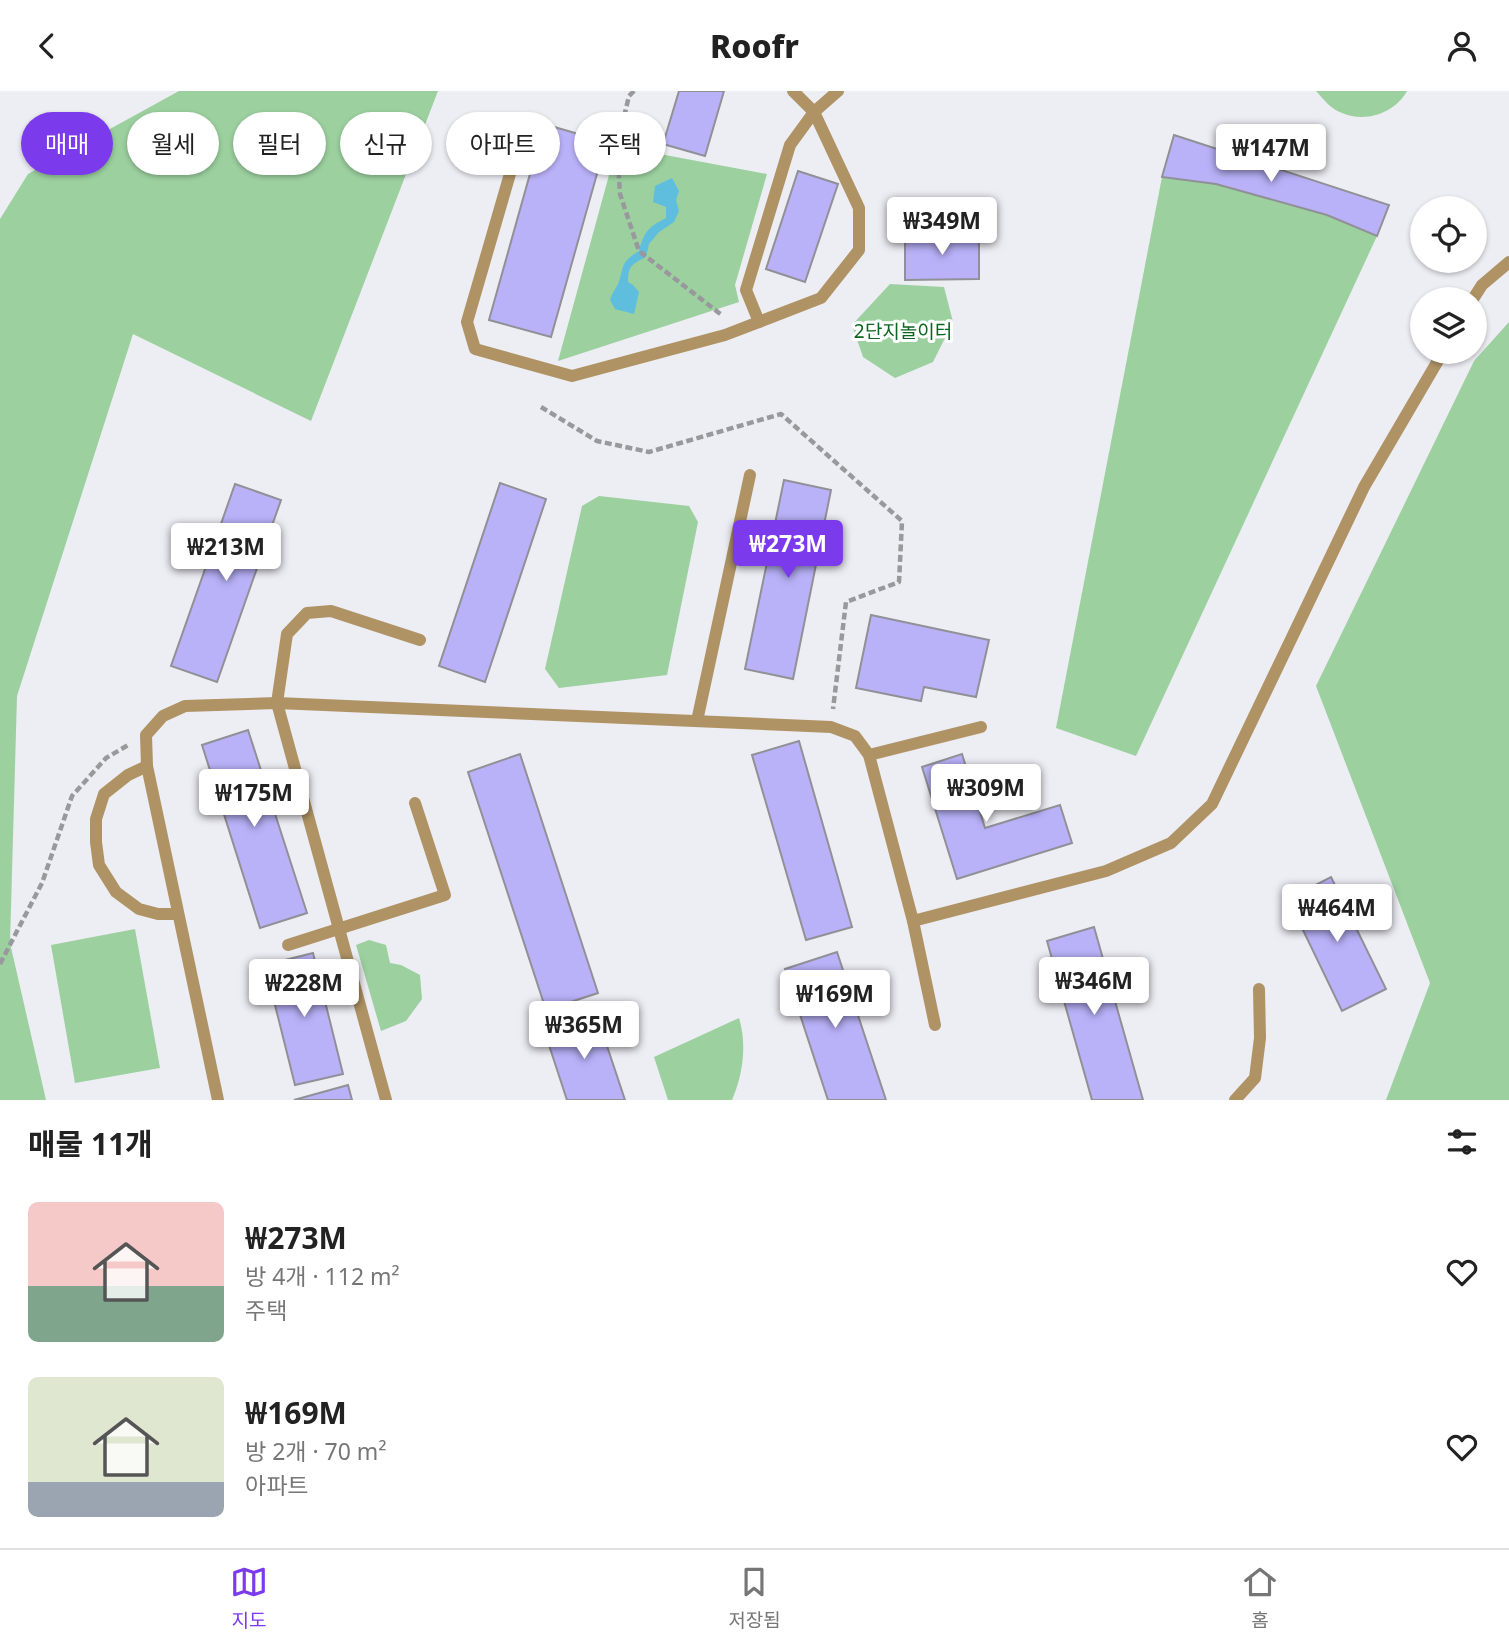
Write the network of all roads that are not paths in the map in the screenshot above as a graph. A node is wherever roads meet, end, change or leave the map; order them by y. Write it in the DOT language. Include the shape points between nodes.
graph roads {
  1 [pos="793,91"];
  2 [pos="838,91"];
  3 [pos="814,112"];
  4 [pos="510,175"];
  5 [pos="1509,262"];
  6 [pos="1481,287"];
  7 [pos="759,322"];
  8 [pos="1436,364"];
  9 [pos="750,475"];
  10 [pos="420,640"];
  11 [pos="277,703"];
  12 [pos="697,721"];
  13 [pos="981,727"];
  14 [pos="869,755"];
  15 [pos="147,766"];
  16 [pos="415,803"];
  17 [pos="178,914"];
  18 [pos="913,921"];
  19 [pos="339,930"];
  20 [pos="288,945"];
  21 [pos="1259,989"];
  22 [pos="935,1025"];
  23 [pos="218,1100"];
  24 [pos="386,1100"];
  25 [pos="1235,1100"];
  1 -- 3 [label="lane"];
  2 -- 3 [label="lane"];
  3 -- 7 [label="lane" via="790,145 746,290"];
  3 -- 7 [label="lane" via="859,208 859,250 821,298"];
  4 -- 7 [label="lane" via="467,322 475,349 572,376"];
  5 -- 6 [label="lane"];
  8 -- 18 [label="lane" via="1364,487 1212,804 1171,843 1106,871"];
  9 -- 12 [label="lane"];
  10 -- 11 [label="lane" via="331,611 307,613 287,634"];
  11 -- 12 [label="lane"];
  11 -- 15 [label="lane" via="185,706 163,716 146,735"];
  11 -- 19 [label="lane"];
  12 -- 14 [label="lane" via="831,727 855,736"];
  13 -- 14 [label="lane"];
  14 -- 18 [label="lane"];
  15 -- 17 [label="lane"];
  15 -- 17 [label="lane" via="104,794 96,819 99,865 116,892 139,909"];
  16 -- 19 [label="lane" via="445,895"];
  17 -- 23 [label="lane"];
  18 -- 22 [label="lane"];
  19 -- 20 [label="lane"];
  19 -- 24 [label="lane"];
  21 -- 25 [label="lane" via="1255,1078"];
}
